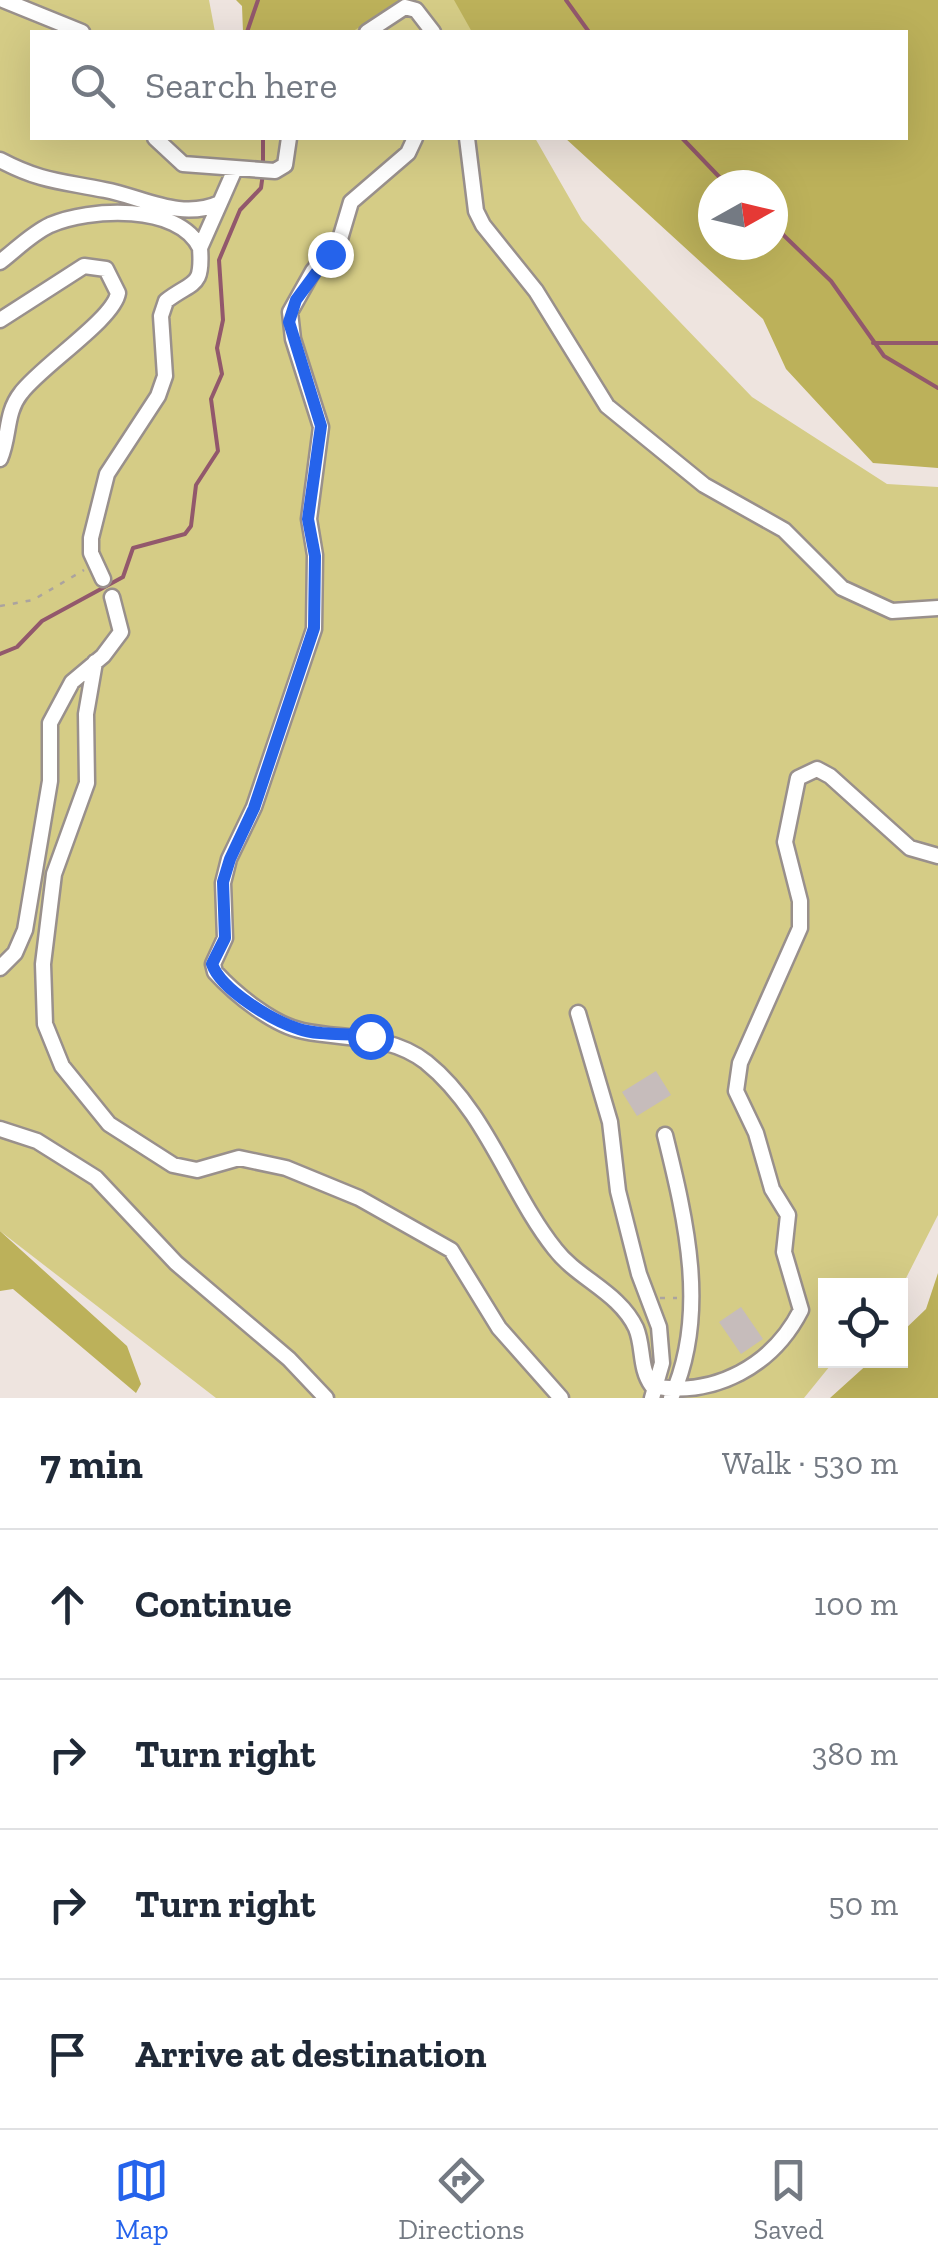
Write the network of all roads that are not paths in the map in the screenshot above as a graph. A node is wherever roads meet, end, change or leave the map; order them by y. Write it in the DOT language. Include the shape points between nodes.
graph roads {
  1 [pos="2,0"];
  2 [pos="77,30"];
  3 [pos="369,30"];
  4 [pos="431,30"];
  5 [pos="157,140"];
  6 [pos="289,140"];
  7 [pos="414,140"];
  8 [pos="467,140"];
  9 [pos="0,160"];
  10 [pos="235,169"];
  11 [pos="220,203"];
  12 [pos="200,248"];
  13 [pos="0,262"];
  14 [pos="0,320"];
  15 [pos="0,459"];
  16 [pos="100,572"];
  17 [pos="112,596"];
  18 [pos="938,608"];
  19 [pos="95,662"];
  20 [pos="938,856"];
  21 [pos="0,968"];
  22 [pos="578,1013"];
  23 [pos="0,1128"];
  24 [pos="664,1136"];
  25 [pos="674,1392"];
  26 [pos="655,1393"];
  27 [pos="326,1398"];
  28 [pos="560,1398"];
  1 -- 2 [label="lane"];
  3 -- 4 [label="lane" via="405,7"];
  5 -- 10 [label="lane" via="183,164"];
  6 -- 10 [label="lane" via="285,165 275,171"];
  7 -- 26 [label="lane" via="408,153 351,202 340,239 290,312 321,426 308,519 314,628 223,882 225,938 212,964 222,980 285,1024 370,1036 426,1062 482,1127 554,1248 616,1301 636,1329"];
  8 -- 18 [label="lane" via="483,225 536,291 607,406 704,485 784,530 842,588 892,611"];
  9 -- 11 [label="lane" via="53,183 103,189 151,206"];
  10 -- 11 [label="lane"];
  11 -- 12 [label="lane"];
  12 -- 13 [label="lane" via="176,223 104,212 48,226"];
  12 -- 16 [label="lane" via="196,284 166,301 161,316 167,361 158,396 107,474 90,538"];
  14 -- 15 [label="lane" via="84,266 106,269 118,293 108,314 22,390 10,408"];
  17 -- 19 [label="lane" via="121,632"];
  19 -- 21 [label="lane" via="65,691 50,723 50,781 24,930"];
  19 -- 28 [label="lane" via="86,714 87,783 54,874 43,964 45,1024 62,1066 109,1124 172,1165 197,1170 239,1158 286,1168 374,1206 451,1250 499,1328"];
  20 -- 25 [label="lane" via="910,848 830,776 817,769 798,778 785,842 800,928 740,1064 736,1091 788,1215 784,1252 802,1310 776,1345 738,1378"];
  22 -- 26 [label="lane" via="610,1122 618,1192 639,1274 659,1327"];
  23 -- 27 [label="lane" via="37,1141 96,1178 176,1263"];
  24 -- 25 [label="lane" via="693,1298"];
  25 -- 26 [label="lane"];
}
